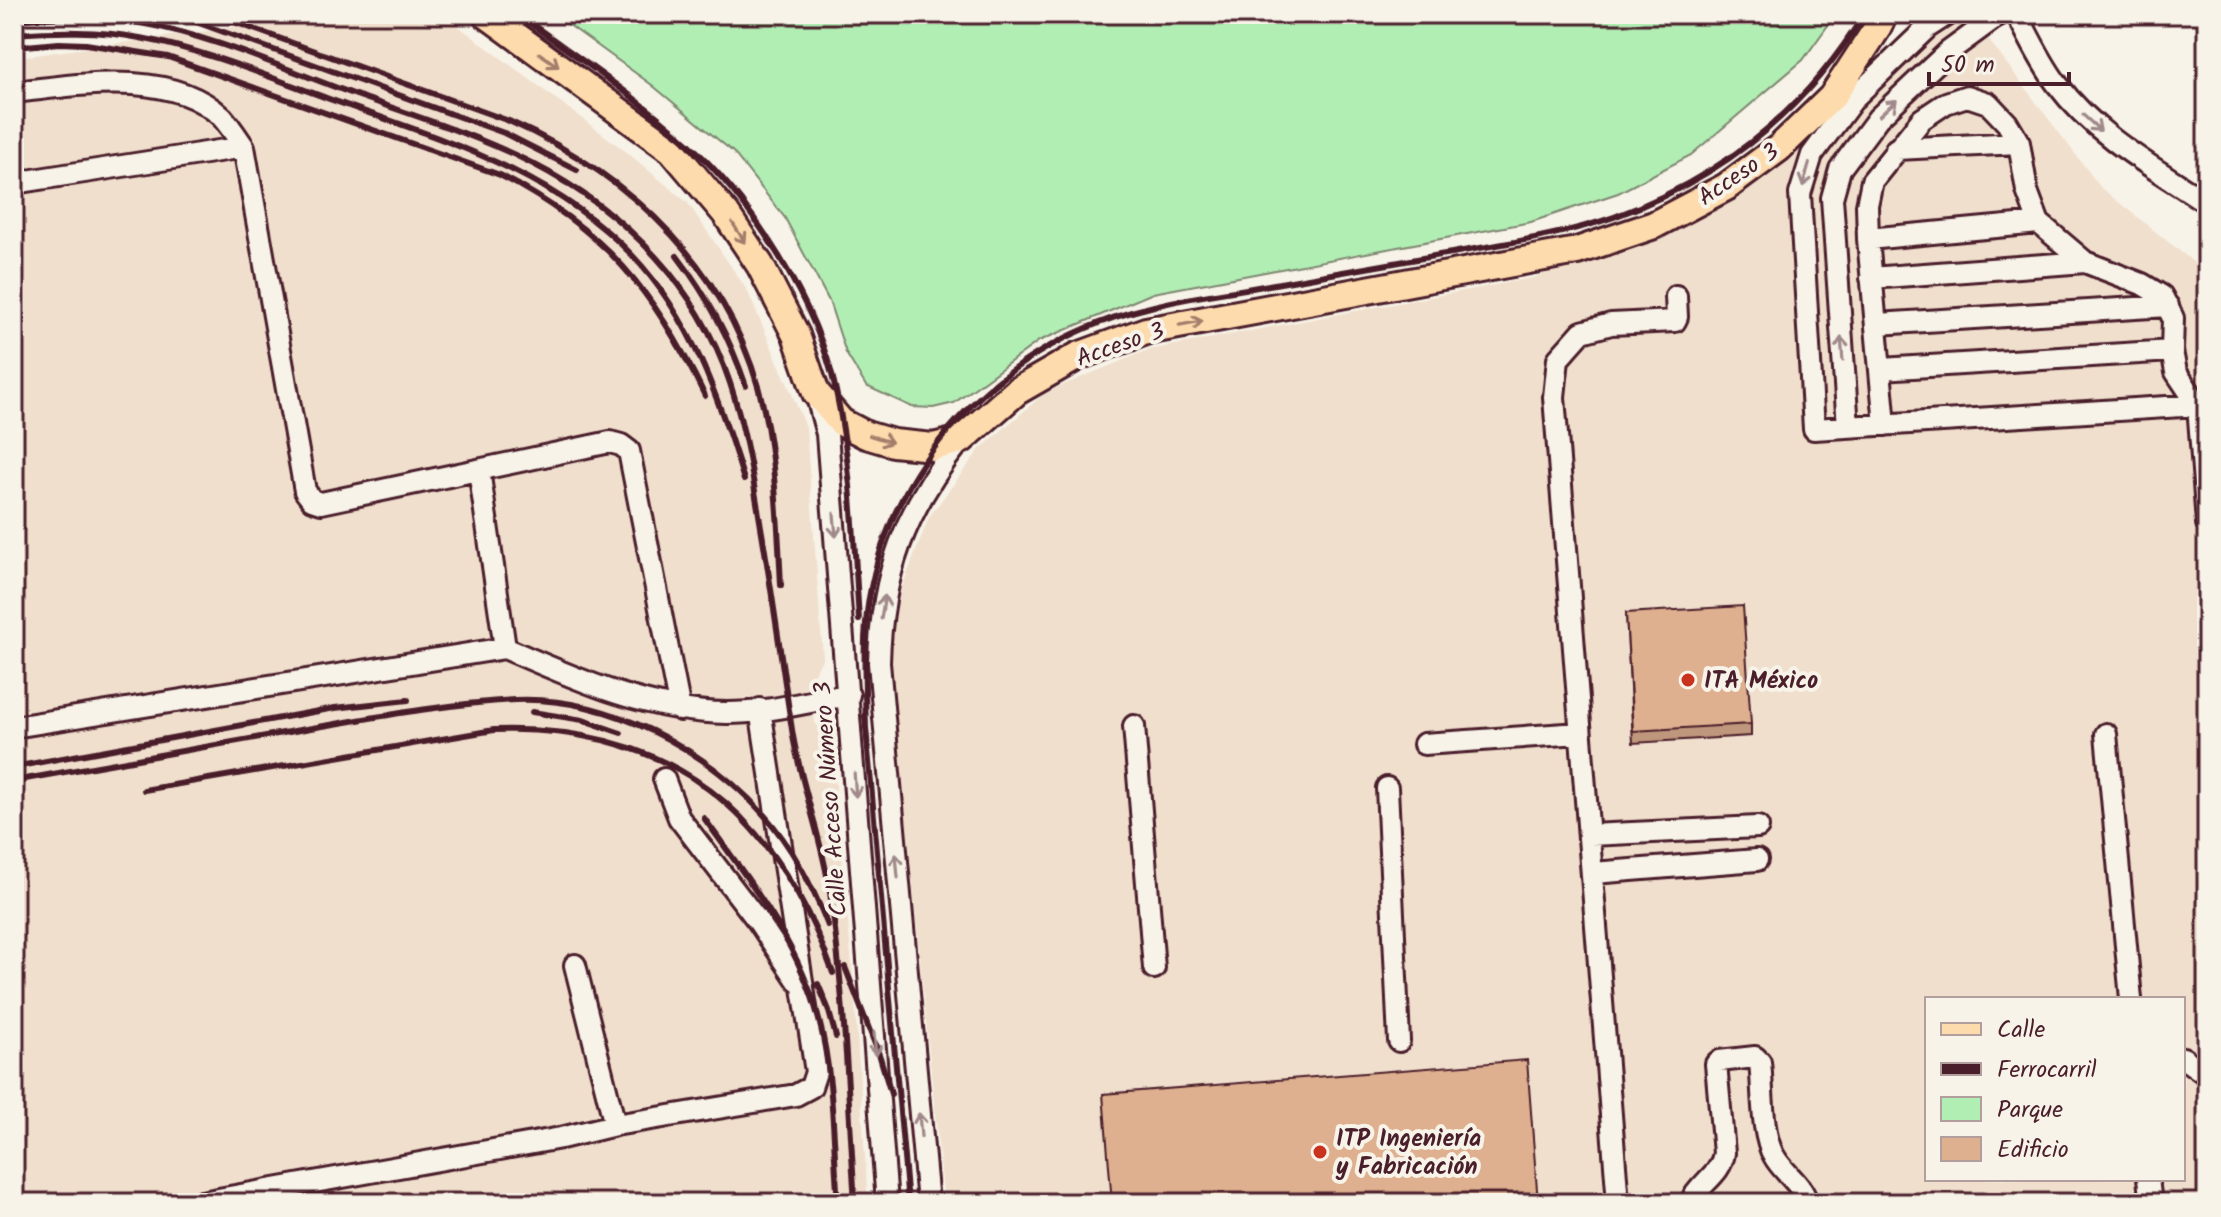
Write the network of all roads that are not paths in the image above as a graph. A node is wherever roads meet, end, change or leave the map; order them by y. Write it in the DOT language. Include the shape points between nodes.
graph roads {
  1 [pos="486,14"];
  2 [pos="1884,14"];
  3 [pos="1948,14"];
  4 [pos="2000,14"];
  5 [pos="2017,14"];
  6 [pos="14,92"];
  7 [pos="2019,143"];
  8 [pos="244,147"];
  9 [pos="1896,149"];
  10 [pos="14,183"];
  11 [pos="2207,203"];
  12 [pos="2039,223"];
  13 [pos="1868,239"];
  14 [pos="2085,262"];
  15 [pos="1871,278"];
  16 [pos="1676,296"];
  17 [pos="2168,306"];
  18 [pos="1877,324"];
  19 [pos="2172,351"];
  20 [pos="1881,369"];
  21 [pos="816,393"];
  22 [pos="2198,405"];
  23 [pos="1885,425"];
  24 [pos="1848,427"];
  25 [pos="961,440"];
  26 [pos="479,470"];
  27 [pos="2207,523"];
  28 [pos="505,648"];
  29 [pos="849,695"];
  30 [pos="760,709"];
  31 [pos="680,710"];
  32 [pos="1134,726"];
  33 [pos="14,727"];
  34 [pos="1580,733"];
  35 [pos="2106,734"];
  36 [pos="1424,744"];
  37 [pos="664,779"];
  38 [pos="1387,788"];
  39 [pos="1758,827"];
  40 [pos="1590,835"];
  41 [pos="1757,860"];
  42 [pos="1593,873"];
  43 [pos="575,965"];
  44 [pos="1154,968"];
  45 [pos="802,988"];
  46 [pos="2131,997"];
  47 [pos="1399,1041"];
  48 [pos="2185,1059"];
  49 [pos="2207,1075"];
  50 [pos="615,1125"];
  51 [pos="2148,1181"];
  52 [pos="196,1203"];
  53 [pos="887,1203"];
  54 [pos="928,1203"];
  55 [pos="1618,1203"];
  56 [pos="1690,1203"];
  57 [pos="1807,1203"];
  58 [pos="2151,1203"];
  1 -- 21 [label="main road, one-way" via="672,150 760,265 796,335"];
  25 -- 2 [label="main road, Acceso 3, one-way" via="1017,391 1078,356 1146,331 1577,251 1654,225 1726,187 1779,148 1832,97"];
  3 -- 24 [label="street, one-way" via="1855,97 1812,155 1800,194 1814,429"];
  24 -- 4 [label="street, one-way" via="1832,198 1840,169 1878,118 1948,52"];
  5 -- 11 [label="street, one-way" via="2054,82 2078,110 2111,140"];
  6 -- 8 [label="street" via="109,82 158,87 221,116"];
  7 -- 9 [label="street"];
  7 -- 9 [label="street" via="1988,103 1967,96 1922,119"];
  7 -- 12 [label="street"];
  8 -- 10 [label="street"];
  8 -- 26 [label="street" via="305,491 321,503"];
  9 -- 13 [label="street" via="1872,181"];
  12 -- 13 [label="street"];
  12 -- 14 [label="street"];
  13 -- 15 [label="street"];
  14 -- 15 [label="street"];
  14 -- 17 [label="street" via="2142,284"];
  15 -- 18 [label="street"];
  16 -- 34 [label="street" via="1675,321 1611,324 1582,332 1558,359 1554,397"];
  17 -- 18 [label="street"];
  17 -- 19 [label="street"];
  18 -- 20 [label="street"];
  19 -- 20 [label="street"];
  19 -- 22 [label="street" via="2176,372"];
  20 -- 23 [label="street"];
  21 -- 25 [label="main road, one-way" via="841,422 866,435 914,447"];
  21 -- 29 [label="street, Calle Acceso Número 3, one-way" via="827,434"];
  22 -- 23 [label="street"];
  22 -- 27 [label="street"];
  23 -- 24 [label="street"];
  54 -- 25 [label="street, one-way" via="880,679 880,626 894,559 913,510"];
  26 -- 28 [label="street"];
  26 -- 31 [label="street" via="610,442 629,451"];
  28 -- 31 [label="street" via="584,681"];
  28 -- 33 [label="street"];
  29 -- 30 [label="street"];
  29 -- 53 [label="street, Calle Acceso Número 3, one-way"];
  30 -- 31 [label="street"];
  30 -- 45 [label="street"];
  32 -- 44 [label="street"];
  34 -- 36 [label="street"];
  34 -- 40 [label="street"];
  35 -- 46 [label="street"];
  37 -- 45 [label="street" via="679,818"];
  38 -- 47 [label="street"];
  39 -- 40 [label="street"];
  40 -- 42 [label="street"];
  41 -- 42 [label="street"];
  42 -- 55 [label="street"];
  43 -- 50 [label="street"];
  45 -- 50 [label="street" via="816,1072 811,1087 796,1095"];
  48 -- 49 [label="street"];
  50 -- 52 [label="street"];
  51 -- 58 [label="street"];
  56 -- 57 [label="street" via="1723,1162 1716,1064 1755,1057 1760,1062 1773,1156"];
}
